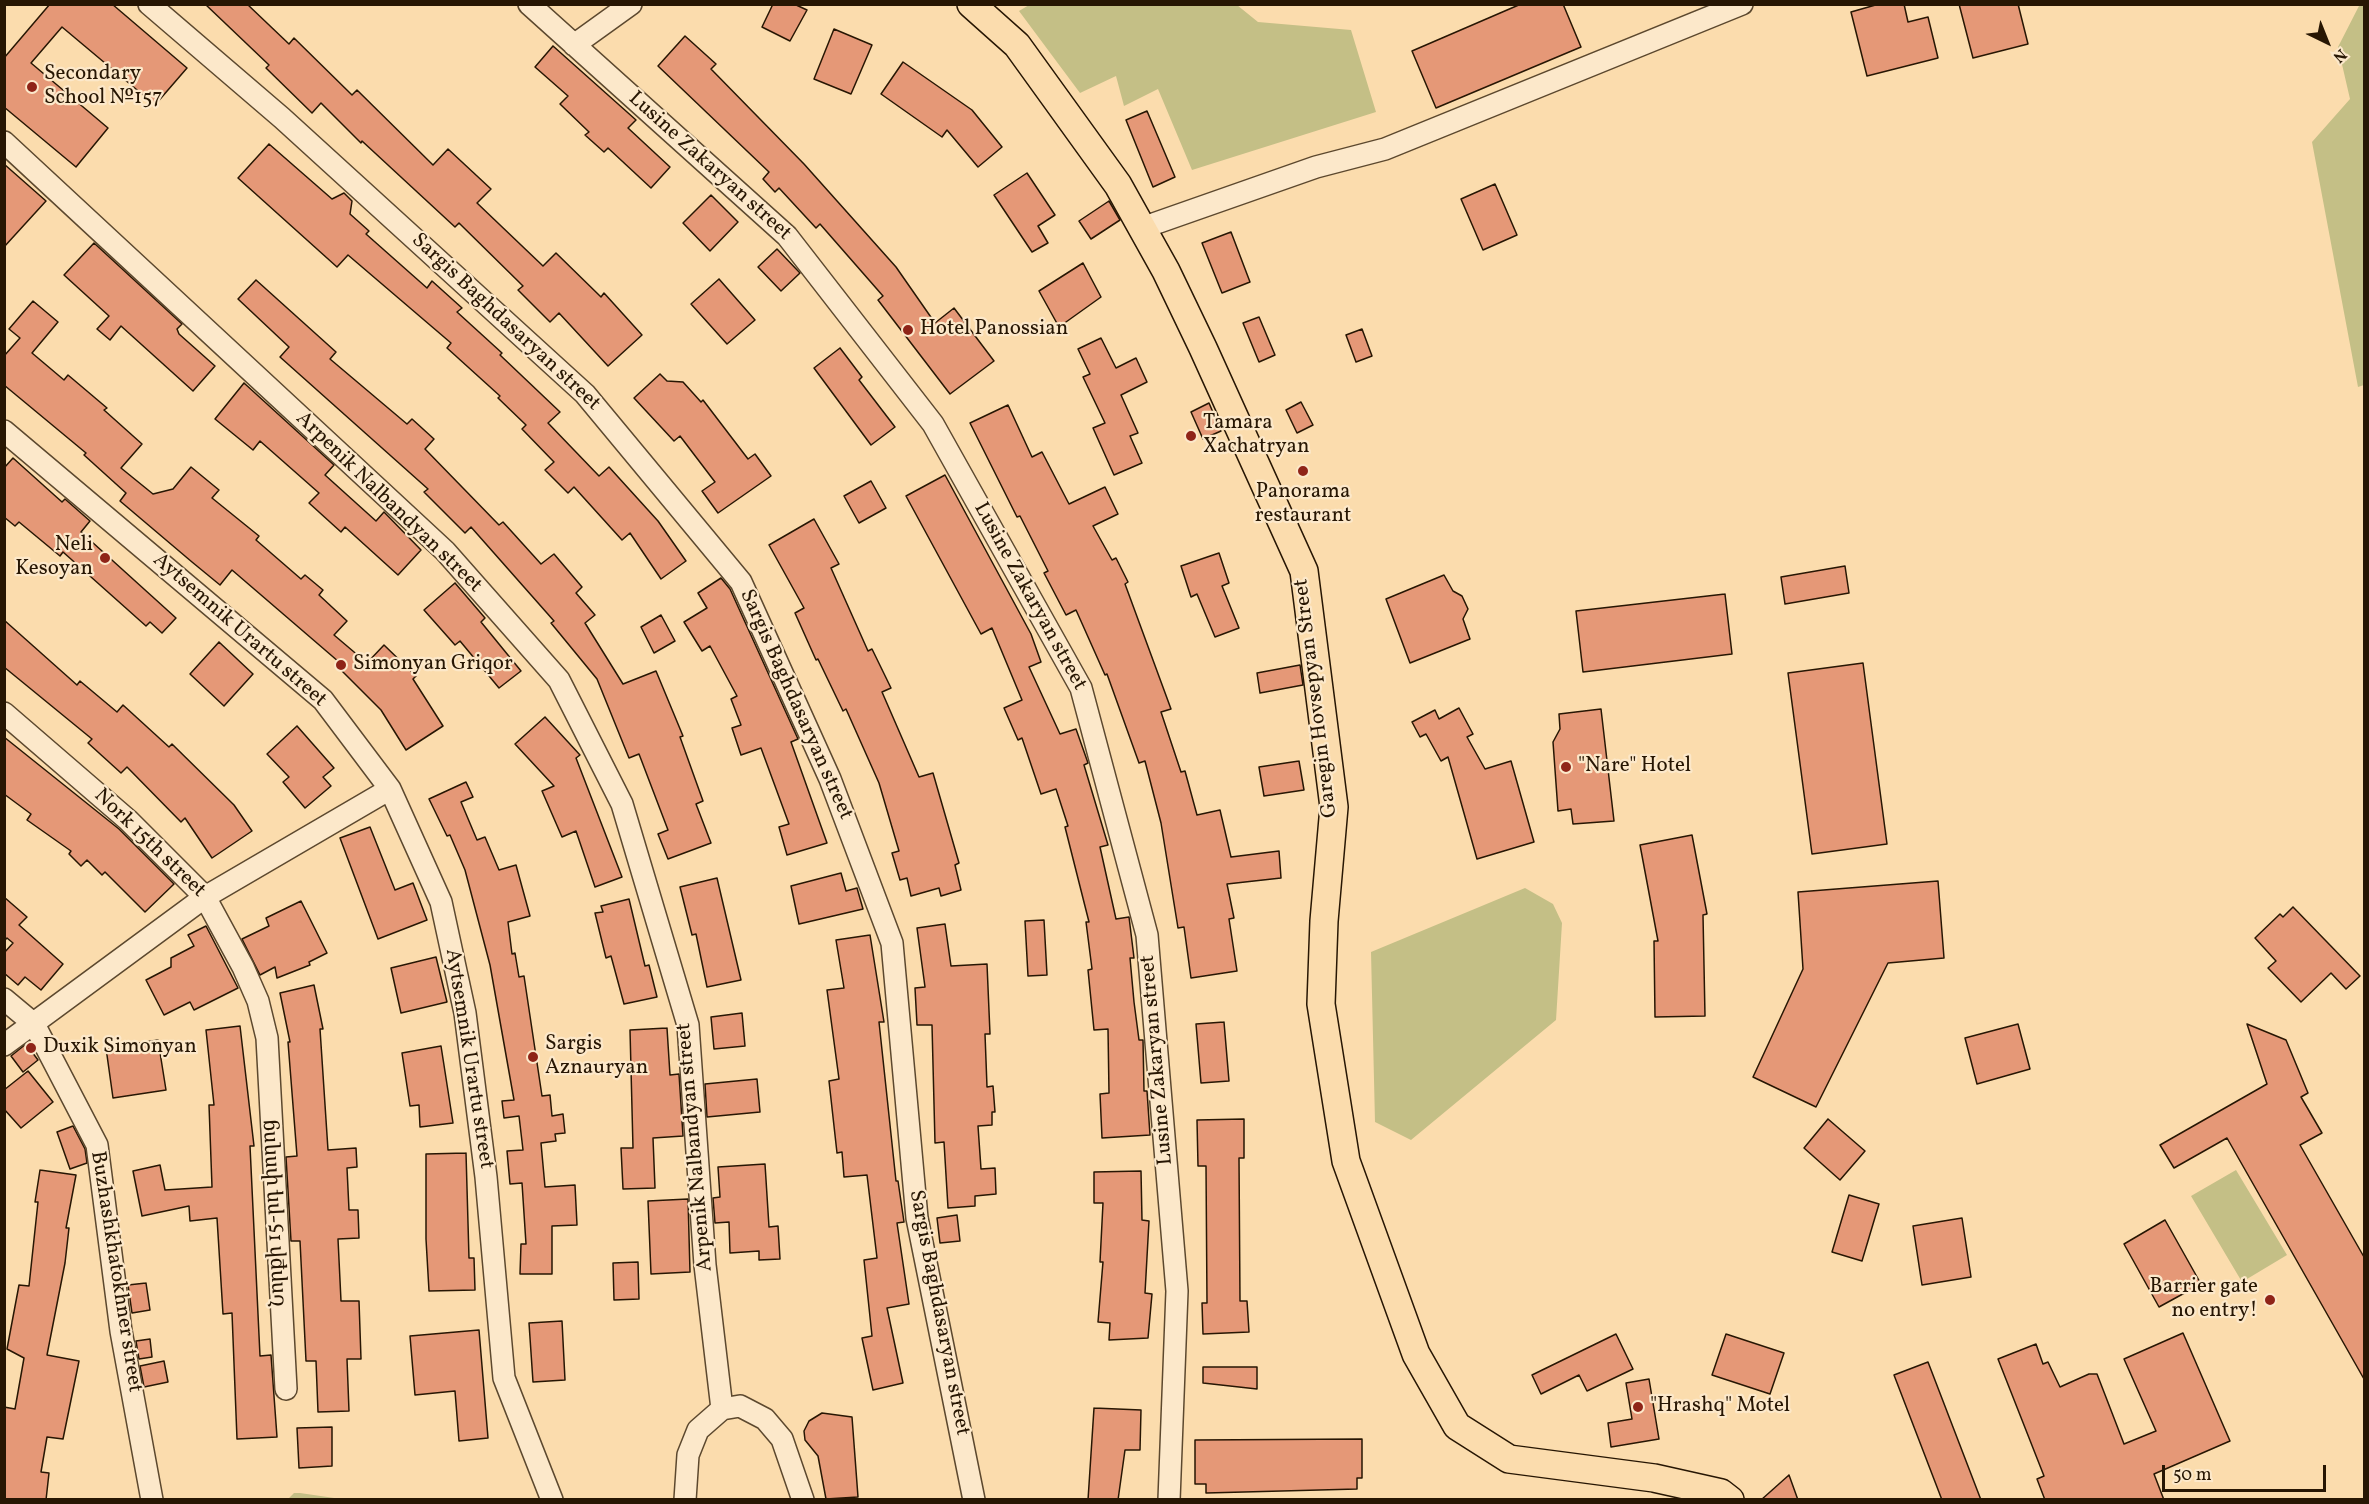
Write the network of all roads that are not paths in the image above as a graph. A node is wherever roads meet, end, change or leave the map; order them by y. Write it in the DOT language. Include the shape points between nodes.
graph roads {
  1 [pos="149,4"];
  2 [pos="529,4"];
  3 [pos="631,4"];
  4 [pos="971,4"];
  5 [pos="1742,4"];
  6 [pos="574,45"];
  7 [pos="4,142"];
  8 [pos="1142,228"];
  9 [pos="4,431"];
  10 [pos="4,713"];
  11 [pos="390,789"];
  12 [pos="205,897"];
  13 [pos="4,999"];
  14 [pos="34,1024"];
  15 [pos="4,1045"];
  16 [pos="286,1389"];
  17 [pos="722,1409"];
  18 [pos="152,1500"];
  19 [pos="552,1500"];
  20 [pos="685,1500"];
  21 [pos="803,1500"];
  22 [pos="974,1500"];
  23 [pos="1169,1500"];
  24 [pos="1730,1500"];
  1 -- 22 [label="street, Sargis Baghdasaryan street" via="282,118 585,394 741,582 830,779 892,943 917,1218"];
  2 -- 6 [label="street, Lusine Zakaryan street"];
  3 -- 6 [label="street"];
  4 -- 8 [label="main road, Garegin Hovsepyan Street" via="1017,45 1118,184"];
  5 -- 8 [label="street" via="1385,149 1316,167"];
  6 -- 23 [label="street, Lusine Zakaryan street" via="794,246 933,424 1081,688 1148,935 1177,1291"];
  7 -- 17 [label="street, Arpenik Nalbandyan street" via="445,551 559,680 622,804 688,1025 705,1265"];
  8 -- 24 [label="main road, Garegin Hovsepyan Street" via="1203,348 1304,571 1334,807 1321,1004 1346,1161 1416,1354 1457,1426 1509,1459 1654,1478 1720,1493"];
  9 -- 11 [label="street, Aytsemnik Urartu street" via="323,700"];
  10 -- 12 [label="street, Nork 15th street" via="128,820"];
  11 -- 12 [label="street"];
  11 -- 19 [label="street, Aytsemnik Urartu street" via="441,902 465,1013 486,1177 504,1378"];
  12 -- 14 [label="street"];
  12 -- 16 [label="street, Nork 15th street" via="258,1001 267,1038"];
  13 -- 14 [label="street, Buzhashkhatokhner street"];
  14 -- 15 [label="street"];
  14 -- 18 [label="street, Buzhashkhatokhner street" via="96,1144 121,1331"];
  17 -- 20 [label="street" via="705,1422 692,1442 685,1470"];
  17 -- 21 [label="street" via="740,1406 754,1411 774,1428 788,1451"];
}
